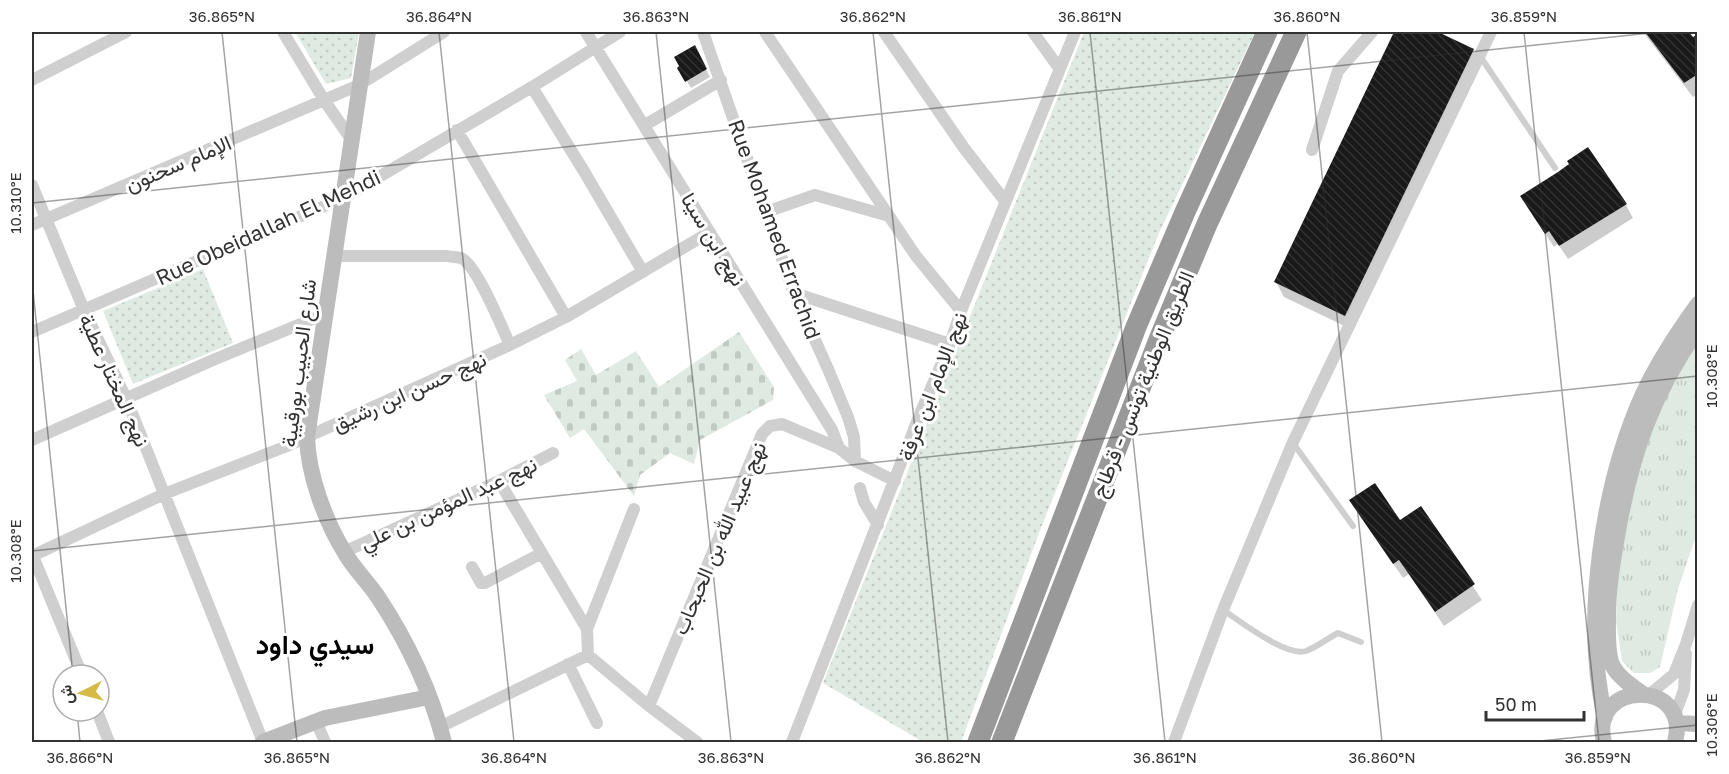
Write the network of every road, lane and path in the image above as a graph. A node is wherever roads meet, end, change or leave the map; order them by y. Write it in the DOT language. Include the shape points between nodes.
graph roads {
  1 [pos="126,32"];
  2 [pos="283,32"];
  3 [pos="368,32"];
  4 [pos="444,32"];
  5 [pos="586,32"];
  6 [pos="620,32"];
  7 [pos="703,32"];
  8 [pos="765,32"];
  9 [pos="884,32"];
  10 [pos="1033,32"];
  11 [pos="1075,32"];
  12 [pos="1267,32"];
  13 [pos="1296,32"];
  14 [pos="1372,32"];
  15 [pos="1491,32"];
  16 [pos="596,47"];
  17 [pos="1479,55"];
  18 [pos="1059,69"];
  19 [pos="32,80"];
  20 [pos="721,80"];
  21 [pos="359,85"];
  22 [pos="532,87"];
  23 [pos="324,100"];
  24 [pos="645,126"];
  25 [pos="457,130"];
  26 [pos="351,139"];
  27 [pos="1312,150"];
  28 [pos="1555,168"];
  29 [pos="32,185"];
  30 [pos="342,198"];
  31 [pos="1005,201"];
  32 [pos="766,212"];
  33 [pos="889,216"];
  34 [pos="45,219"];
  35 [pos="32,225"];
  36 [pos="710,232"];
  37 [pos="334,256"];
  38 [pos="643,272"];
  39 [pos="794,293"];
  40 [pos="1698,304"];
  41 [pos="84,310"];
  42 [pos="961,311"];
  43 [pos="326,314"];
  44 [pos="566,317"];
  45 [pos="1698,330"];
  46 [pos="32,332"];
  47 [pos="950,344"];
  48 [pos="510,345"];
  49 [pos="126,399"];
  50 [pos="307,437"];
  51 [pos="32,440"];
  52 [pos="1293,442"];
  53 [pos="839,448"];
  54 [pos="553,453"];
  55 [pos="855,461"];
  56 [pos="499,481"];
  57 [pos="895,481"];
  58 [pos="860,488"];
  59 [pos="164,494"];
  60 [pos="634,509"];
  61 [pos="878,525"];
  62 [pos="1353,526"];
  63 [pos="344,552"];
  64 [pos="542,553"];
  65 [pos="32,556"];
  66 [pos="472,567"];
  67 [pos="1698,604"];
  68 [pos="1223,610"];
  69 [pos="587,629"];
  70 [pos="1361,642"];
  71 [pos="1686,644"];
  72 [pos="588,655"];
  73 [pos="77,663"];
  74 [pos="568,664"];
  75 [pos="1647,694"];
  76 [pos="429,697"];
  77 [pos="649,706"];
  78 [pos="1675,720"];
  79 [pos="316,721"];
  80 [pos="102,723"];
  81 [pos="597,723"];
  82 [pos="1698,724"];
  83 [pos="1602,732"];
  84 [pos="442,735"];
  85 [pos="109,742"];
  86 [pos="263,742"];
  87 [pos="325,742"];
  88 [pos="697,742"];
  89 [pos="792,742"];
  90 [pos="978,742"];
  91 [pos="1002,742"];
  92 [pos="1174,742"];
  93 [pos="1676,742"];
  1 -- 19 [label="street"];
  2 -- 23 [label="street"];
  3 -- 21 [label="street, شارع الحبيب بورقيبة"];
  4 -- 21 [label="street, الإمام سحنون"];
  5 -- 16 [label="street, نهج ابن سينا"];
  6 -- 16 [label="street, Rue Obeidallah El Mehdi"];
  7 -- 20 [label="street, Rue Mohamed Errachid"];
  8 -- 33 [label="street"];
  9 -- 31 [label="street"];
  10 -- 18 [label="street"];
  11 -- 18 [label="street, نهج الإمام ابن عرفة"];
  12 -- 90 [label="highway, الطريق الوطنية تونس - قرطاج" via="1136,327"];
  13 -- 91 [label="highway, الطريق الوطنية تونس - قرطاج" via="1207,224 1160,337"];
  14 -- 27 [label="street" via="1338,71"];
  15 -- 17 [label="street"];
  16 -- 22 [label="street, Rue Obeidallah El Mehdi"];
  16 -- 24 [label="street, نهج ابن سينا"];
  17 -- 28 [label="lane"];
  17 -- 52 [label="street"];
  18 -- 31 [label="street, نهج الإمام ابن عرفة"];
  20 -- 24 [label="street"];
  20 -- 32 [label="street, Rue Mohamed Errachid"];
  21 -- 23 [label="street, الإمام سحنون"];
  21 -- 26 [label="street, شارع الحبيب بورقيبة"];
  22 -- 25 [label="street, Rue Obeidallah El Mehdi"];
  22 -- 38 [label="street"];
  23 -- 26 [label="street"];
  23 -- 34 [label="street, الإمام سحنون"];
  24 -- 36 [label="street, نهج ابن سينا"];
  25 -- 30 [label="street, Rue Obeidallah El Mehdi"];
  25 -- 44 [label="street"];
  26 -- 30 [label="street, شارع الحبيب بورقيبة"];
  29 -- 34 [label="street, نهج المختار عطية"];
  30 -- 37 [label="street, شارع الحبيب بورقيبة"];
  30 -- 41 [label="street, Rue Obeidallah El Mehdi"];
  31 -- 42 [label="street, نهج الإمام ابن عرفة"];
  32 -- 33 [label="street" via="815,195"];
  32 -- 39 [label="street, Rue Mohamed Errachid"];
  33 -- 42 [label="street"];
  34 -- 35 [label="street, الإمام سحنون"];
  34 -- 41 [label="street, نهج المختار عطية"];
  36 -- 38 [label="street, نهج حسن ابن رشيق"];
  36 -- 53 [label="street, نهج ابن سينا" via="832,430"];
  37 -- 43 [label="street, شارع الحبيب بورقيبة"];
  37 -- 48 [label="street" via="461,258 478,277"];
  38 -- 44 [label="street, نهج حسن ابن رشيق"];
  39 -- 47 [label="street"];
  39 -- 55 [label="street, Rue Mohamed Errachid" via="848,417 855,437"];
  40 -- 83 [label="street" via="1671,342 1644,394 1620,456 1608,504 1595,628"];
  41 -- 46 [label="street, Rue Obeidallah El Mehdi"];
  41 -- 49 [label="street, نهج المختار عطية"];
  42 -- 47 [label="street, نهج الإمام ابن عرفة"];
  43 -- 49 [label="street"];
  43 -- 50 [label="street, شارع الحبيب بورقيبة"];
  44 -- 48 [label="street, نهج حسن ابن رشيق"];
  45 -- 75 [label="street" via="1649,414 1636,451 1608,590 1611,662 1629,683"];
  47 -- 57 [label="street, نهج الإمام ابن عرفة"];
  48 -- 50 [label="street, نهج حسن ابن رشيق"];
  49 -- 51 [label="street"];
  49 -- 59 [label="street, نهج المختار عطية"];
  50 -- 59 [label="street, نهج حسن ابن رشيق"];
  50 -- 63 [label="street, شارع الحبيب بورقيبة" via="316,487"];
  52 -- 62 [label="lane"];
  52 -- 68 [label="street"];
  53 -- 55 [label="street, نهج عبيد الله بن الحبحاب"];
  53 -- 77 [label="street, نهج عبيد الله بن الحبحاب" via="782,424 771,426 762,434"];
  54 -- 56 [label="street, نهج عبد المؤمن بن علي"];
  55 -- 57 [label="street, نهج عبيد الله بن الحبحاب"];
  56 -- 63 [label="street, نهج عبد المؤمن بن علي"];
  56 -- 64 [label="street"];
  57 -- 61 [label="street, نهج الإمام ابن عرفة"];
  58 -- 61 [label="street"];
  59 -- 65 [label="street, نهج حسن ابن رشيق"];
  59 -- 86 [label="street, نهج المختار عطية"];
  60 -- 69 [label="street"];
  61 -- 89 [label="street, نهج الإمام ابن عرفة"];
  63 -- 76 [label="street, شارع الحبيب بورقيبة" via="393,622"];
  64 -- 66 [label="street" via="485,583 481,583"];
  64 -- 69 [label="street"];
  65 -- 73 [label="street"];
  67 -- 71 [label="street"];
  68 -- 70 [label="lane" via="1295,651 1305,651 1338,633"];
  68 -- 92 [label="street"];
  69 -- 72 [label="street"];
  71 -- 75 [label="street" via="1674,674"];
  71 -- 78 [label="street" via="1684,690"];
  72 -- 74 [label="street"];
  72 -- 77 [label="street"];
  74 -- 81 [label="street"];
  74 -- 84 [label="street"];
  75 -- 78 [label="street" via="1665,703"];
  75 -- 83 [label="street" via="1621,699 1612,707"];
  76 -- 79 [label="street"];
  76 -- 84 [label="street, شارع الحبيب بورقيبة"];
  77 -- 88 [label="street"];
  78 -- 82 [label="street"];
  78 -- 93 [label="street"];
  79 -- 86 [label="street"];
  79 -- 87 [label="street"];
  80 -- 85 [label="street"];
}
